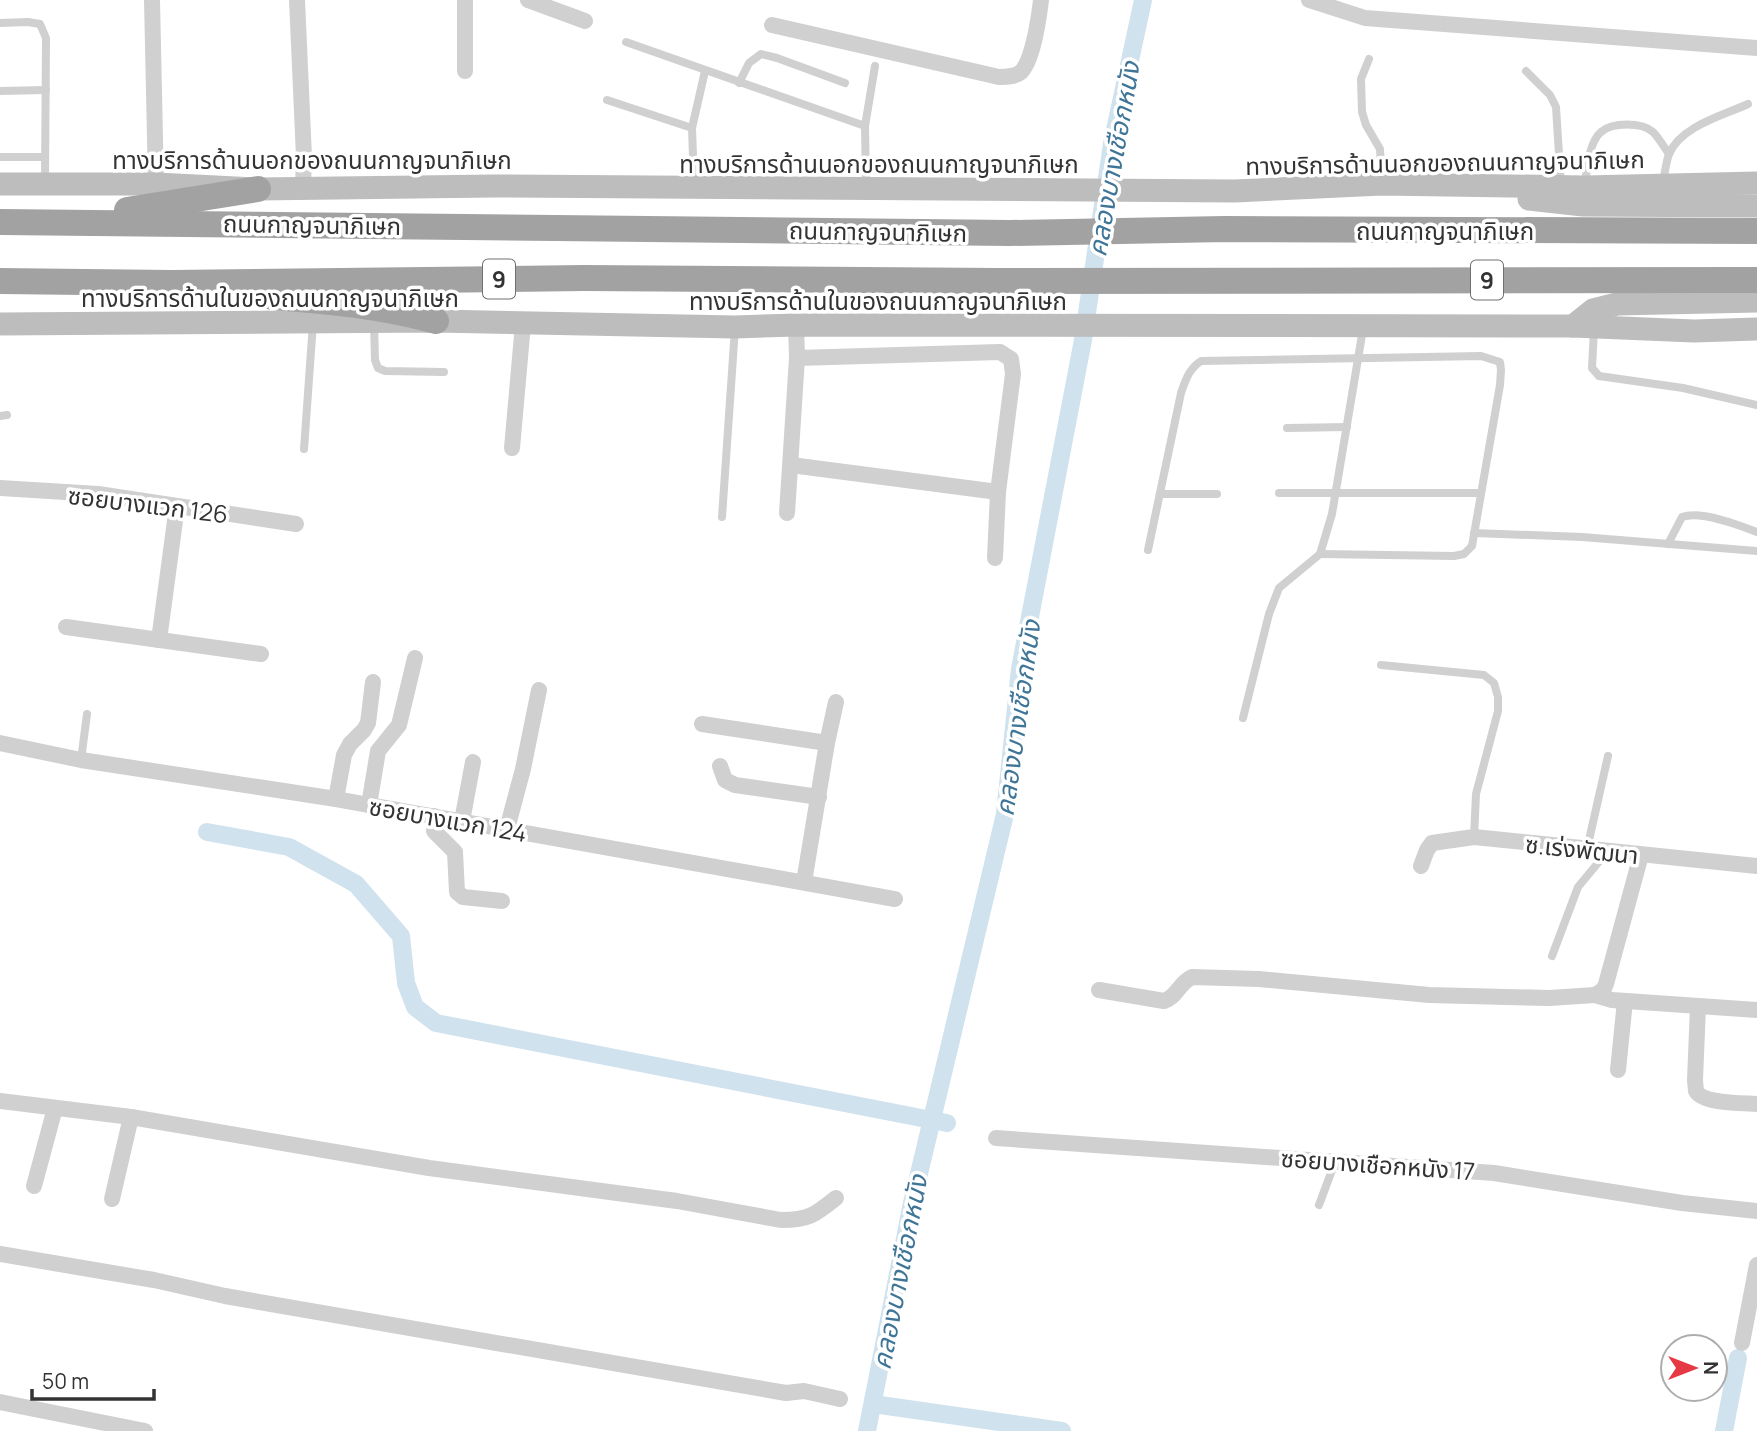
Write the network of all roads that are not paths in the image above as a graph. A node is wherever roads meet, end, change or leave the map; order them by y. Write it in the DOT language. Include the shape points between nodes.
graph roads {
  1 [pos="152,0"];
  2 [pos="297,0"];
  3 [pos="465,0"];
  4 [pos="528,0"];
  5 [pos="1041,0"];
  6 [pos="1309,0"];
  7 [pos="585,21"];
  8 [pos="0,23"];
  9 [pos="772,25"];
  10 [pos="626,42"];
  11 [pos="1757,48"];
  12 [pos="1368,59"];
  13 [pos="875,66"];
  14 [pos="465,71"];
  15 [pos="705,71"];
  16 [pos="1526,71"];
  17 [pos="740,83"];
  18 [pos="845,83"];
  19 [pos="46,90"];
  20 [pos="0,91"];
  21 [pos="607,100"];
  22 [pos="1748,104"];
  23 [pos="865,126"];
  24 [pos="692,128"];
  25 [pos="1669,154"];
  26 [pos="0,157"];
  27 [pos="44,157"];
  28 [pos="44,183"];
  29 [pos="1757,183"];
  30 [pos="0,184"];
  31 [pos="156,184"];
  32 [pos="1382,184"];
  33 [pos="1662,186"];
  34 [pos="1454,187"];
  35 [pos="1561,187"];
  36 [pos="1585,187"];
  37 [pos="303,188"];
  38 [pos="694,188"];
  39 [pos="866,188"];
  40 [pos="258,190"];
  41 [pos="1757,206"];
  42 [pos="49,221"];
  43 [pos="0,222"];
  44 [pos="1757,231"];
  45 [pos="1757,280"];
  46 [pos="0,281"];
  47 [pos="171,283"];
  48 [pos="1757,301"];
  49 [pos="436,321"];
  50 [pos="313,323"];
  51 [pos="374,323"];
  52 [pos="0,324"];
  53 [pos="523,324"];
  54 [pos="796,325"];
  55 [pos="1364,326"];
  56 [pos="735,327"];
  57 [pos="1583,327"];
  58 [pos="1757,330"];
  59 [pos="797,358"];
  60 [pos="1358,359"];
  61 [pos="444,372"];
  62 [pos="1757,405"];
  63 [pos="1347,427"];
  64 [pos="1287,428"];
  65 [pos="512,448"];
  66 [pos="304,449"];
  67 [pos="791,465"];
  68 [pos="0,488"];
  69 [pos="998,492"];
  70 [pos="1335,492"];
  71 [pos="1279,493"];
  72 [pos="1480,493"];
  73 [pos="1160,494"];
  74 [pos="1217,494"];
  75 [pos="177,506"];
  76 [pos="787,513"];
  77 [pos="722,517"];
  78 [pos="296,524"];
  79 [pos="1757,532"];
  80 [pos="1474,533"];
  81 [pos="1668,544"];
  82 [pos="1148,550"];
  83 [pos="1757,551"];
  84 [pos="1320,554"];
  85 [pos="995,558"];
  86 [pos="66,627"];
  87 [pos="159,640"];
  88 [pos="261,654"];
  89 [pos="415,658"];
  90 [pos="1381,665"];
  91 [pos="373,682"];
  92 [pos="539,690"];
  93 [pos="836,702"];
  94 [pos="88,714"];
  95 [pos="1243,718"];
  96 [pos="702,724"];
  97 [pos="0,743"];
  98 [pos="827,743"];
  99 [pos="1608,756"];
  100 [pos="81,760"];
  101 [pos="473,762"];
  102 [pos="719,766"];
  103 [pos="820,797"];
  104 [pos="336,799"];
  105 [pos="369,805"];
  106 [pos="434,816"];
  107 [pos="462,821"];
  108 [pos="507,829"];
  109 [pos="1474,837"];
  110 [pos="1587,849"];
  111 [pos="1608,851"];
  112 [pos="1641,855"];
  113 [pos="1421,866"];
  114 [pos="1757,866"];
  115 [pos="804,882"];
  116 [pos="895,899"];
  117 [pos="502,901"];
  118 [pos="1552,956"];
  119 [pos="1099,990"];
  120 [pos="1595,995"];
  121 [pos="1625,1001"];
  122 [pos="1698,1007"];
  123 [pos="1757,1010"];
  124 [pos="1618,1070"];
  125 [pos="0,1101"];
  126 [pos="1757,1104"];
  127 [pos="55,1108"];
  128 [pos="131,1117"];
  129 [pos="996,1138"];
  130 [pos="1336,1161"];
  131 [pos="34,1186"];
  132 [pos="836,1198"];
  133 [pos="112,1199"];
  134 [pos="1319,1205"];
  135 [pos="1757,1211"];
  136 [pos="0,1254"];
  137 [pos="1757,1265"];
  138 [pos="1742,1343"];
  139 [pos="840,1399"];
  140 [pos="0,1402"];
  141 [pos="145,1431"];
  1 -- 31 [label="street"];
  2 -- 37 [label="street"];
  3 -- 14 [label="street"];
  4 -- 7 [label="street"];
  5 -- 9 [label="street" via="1028,58 1021,72 1013,76 999,77"];
  6 -- 11 [label="street" via="1365,18"];
  8 -- 19 [label="lane" via="28,22 44,28"];
  10 -- 15 [label="lane"];
  12 -- 32 [label="lane" via="1361,79 1362,112 1380,149"];
  13 -- 23 [label="lane"];
  15 -- 17 [label="lane"];
  15 -- 24 [label="lane"];
  16 -- 35 [label="lane" via="1556,107"];
  17 -- 18 [label="lane" via="749,63 761,54"];
  17 -- 23 [label="lane"];
  19 -- 20 [label="lane"];
  19 -- 27 [label="lane"];
  21 -- 24 [label="lane"];
  22 -- 25 [label="lane" via="1690,130"];
  23 -- 39 [label="lane"];
  24 -- 38 [label="lane"];
  25 -- 33 [label="lane"];
  25 -- 36 [label="lane" via="1653,131 1642,126 1611,127 1600,132 1594,144"];
  26 -- 27 [label="lane"];
  27 -- 28 [label="lane"];
  28 -- 30 [label="main road, ทางบริการด้านนอกของถนนกาญจนาภิเษก"];
  28 -- 31 [label="main road, ทางบริการด้านนอกของถนนกาญจนาภิเษก"];
  29 -- 33 [label="main road, ทางบริการด้านนอกของถนนกาญจนาภิเษก"];
  31 -- 40 [label="main road, ทางบริการด้านนอกของถนนกาญจนาภิเษก"];
  32 -- 34 [label="main road, ทางบริการด้านนอกของถนนกาญจนาภิเษก"];
  32 -- 39 [label="main road, ทางบริการด้านนอกของถนนกาญจนาภิเษก" via="1235,191"];
  33 -- 36 [label="main road, ทางบริการด้านนอกของถนนกาญจนาภิเษก"];
  34 -- 35 [label="main road, ทางบริการด้านนอกของถนนกาญจนาภิเษก"];
  34 -- 41 [label="main road" via="1583,205"];
  35 -- 36 [label="main road, ทางบริการด้านนอกของถนนกาญจนาภิเษก"];
  37 -- 38 [label="main road, ทางบริการด้านนอกของถนนกาญจนาภิเษก"];
  37 -- 40 [label="main road, ทางบริการด้านนอกของถนนกาญจนาภิเษก"];
  38 -- 39 [label="main road, ทางบริการด้านนอกของถนนกาญจนาภิเษก"];
  40 -- 42 [label="highway"];
  42 -- 43 [label="highway, ถนนกาญจนาภิเษก / 9"];
  42 -- 44 [label="highway, ถนนกาญจนาภิเษก / 9" via="1010,233"];
  45 -- 47 [label="highway, ถนนกาญจนาภิเษก / 9" via="584,278"];
  46 -- 47 [label="highway, ถนนกาญจนาภิเษก / 9"];
  47 -- 49 [label="highway" via="206,291 351,303"];
  48 -- 57 [label="main road" via="1617,304 1593,310"];
  49 -- 51 [label="main road, ทางบริการด้านในของถนนกาญจนาภิเษก"];
  49 -- 53 [label="main road, ทางบริการด้านในของถนนกาญจนาภิเษก"];
  50 -- 51 [label="main road, ทางบริการด้านในของถนนกาญจนาภิเษก"];
  50 -- 52 [label="main road, ทางบริการด้านในของถนนกาญจนาภิเษก"];
  50 -- 66 [label="lane"];
  51 -- 61 [label="lane" via="378,368"];
  53 -- 56 [label="main road, ทางบริการด้านในของถนนกาญจนาภิเษก"];
  53 -- 65 [label="street"];
  54 -- 55 [label="main road, ทางบริการด้านในของถนนกาญจนาภิเษก"];
  54 -- 56 [label="main road, ทางบริการด้านในของถนนกาญจนาภิเษก"];
  54 -- 59 [label="street"];
  55 -- 57 [label="main road, ทางบริการด้านในของถนนกาญจนาภิเษก"];
  55 -- 60 [label="lane"];
  56 -- 77 [label="lane"];
  57 -- 58 [label="main road, ทางบริการด้านในของถนนกาญจนาภิเษก"];
  57 -- 62 [label="lane" via="1592,369 1599,376 1683,387"];
  59 -- 67 [label="street"];
  59 -- 69 [label="street" via="1000,352 1011,359"];
  60 -- 63 [label="lane"];
  60 -- 72 [label="lane" via="1481,356 1500,362"];
  60 -- 73 [label="lane" via="1201,360 1187,375 1181,393"];
  63 -- 64 [label="lane"];
  63 -- 70 [label="lane"];
  67 -- 69 [label="street"];
  67 -- 76 [label="street"];
  68 -- 75 [label="street, ซอยบางแวก 126" via="98,494"];
  69 -- 85 [label="street"];
  70 -- 71 [label="lane"];
  70 -- 72 [label="lane"];
  70 -- 84 [label="lane"];
  72 -- 80 [label="lane"];
  73 -- 74 [label="lane"];
  73 -- 82 [label="lane"];
  75 -- 78 [label="street, ซอยบางแวก 126"];
  75 -- 87 [label="street"];
  79 -- 81 [label="lane" via="1686,515"];
  80 -- 81 [label="lane"];
  80 -- 84 [label="lane" via="1472,546 1454,556"];
  81 -- 83 [label="lane"];
  84 -- 95 [label="lane" via="1279,588"];
  86 -- 87 [label="street"];
  87 -- 88 [label="street"];
  89 -- 105 [label="street" via="399,725 378,751"];
  90 -- 109 [label="lane" via="1484,675 1494,683 1498,712 1476,794"];
  91 -- 104 [label="street" via="368,723 344,755"];
  92 -- 108 [label="street"];
  93 -- 98 [label="street"];
  94 -- 100 [label="lane"];
  96 -- 98 [label="street"];
  97 -- 100 [label="street, ซอยบางแวก 124"];
  98 -- 103 [label="street"];
  99 -- 110 [label="lane"];
  100 -- 104 [label="street, ซอยบางแวก 124"];
  101 -- 107 [label="street"];
  102 -- 103 [label="street" via="725,780 735,785"];
  103 -- 115 [label="street"];
  104 -- 105 [label="street, ซอยบางแวก 124"];
  105 -- 106 [label="street, ซอยบางแวก 124"];
  106 -- 107 [label="street, ซอยบางแวก 124"];
  106 -- 117 [label="street" via="434,831 454,852 457,892 463,897"];
  107 -- 108 [label="street, ซอยบางแวก 124"];
  108 -- 115 [label="street, ซอยบางแวก 124"];
  109 -- 110 [label="street, ซ.เร่งพัฒนา"];
  109 -- 113 [label="street, ซ.เร่งพัฒนา" via="1432,844"];
  110 -- 111 [label="street, ซ.เร่งพัฒนา"];
  111 -- 112 [label="street, ซ.เร่งพัฒนา"];
  111 -- 118 [label="lane" via="1578,887"];
  112 -- 114 [label="street, ซ.เร่งพัฒนา"];
  112 -- 120 [label="street" via="1606,985"];
  115 -- 116 [label="street, ซอยบางแวก 124"];
  119 -- 120 [label="street" via="1164,1001 1192,977 1429,995"];
  120 -- 121 [label="street"];
  121 -- 122 [label="street"];
  121 -- 124 [label="street"];
  122 -- 123 [label="street"];
  122 -- 126 [label="street" via="1696,1091 1712,1101"];
  125 -- 127 [label="street"];
  127 -- 128 [label="street"];
  127 -- 131 [label="street"];
  128 -- 132 [label="street" via="429,1168 677,1201 781,1220 814,1217"];
  128 -- 133 [label="street"];
  129 -- 130 [label="street, ซอยบางเชือกหนัง 17"];
  130 -- 134 [label="lane"];
  130 -- 135 [label="street, ซอยบางเชือกหนัง 17" via="1494,1173"];
  136 -- 139 [label="street" via="773,1391 804,1391"];
  137 -- 138 [label="street"];
  140 -- 141 [label="street"];
}
